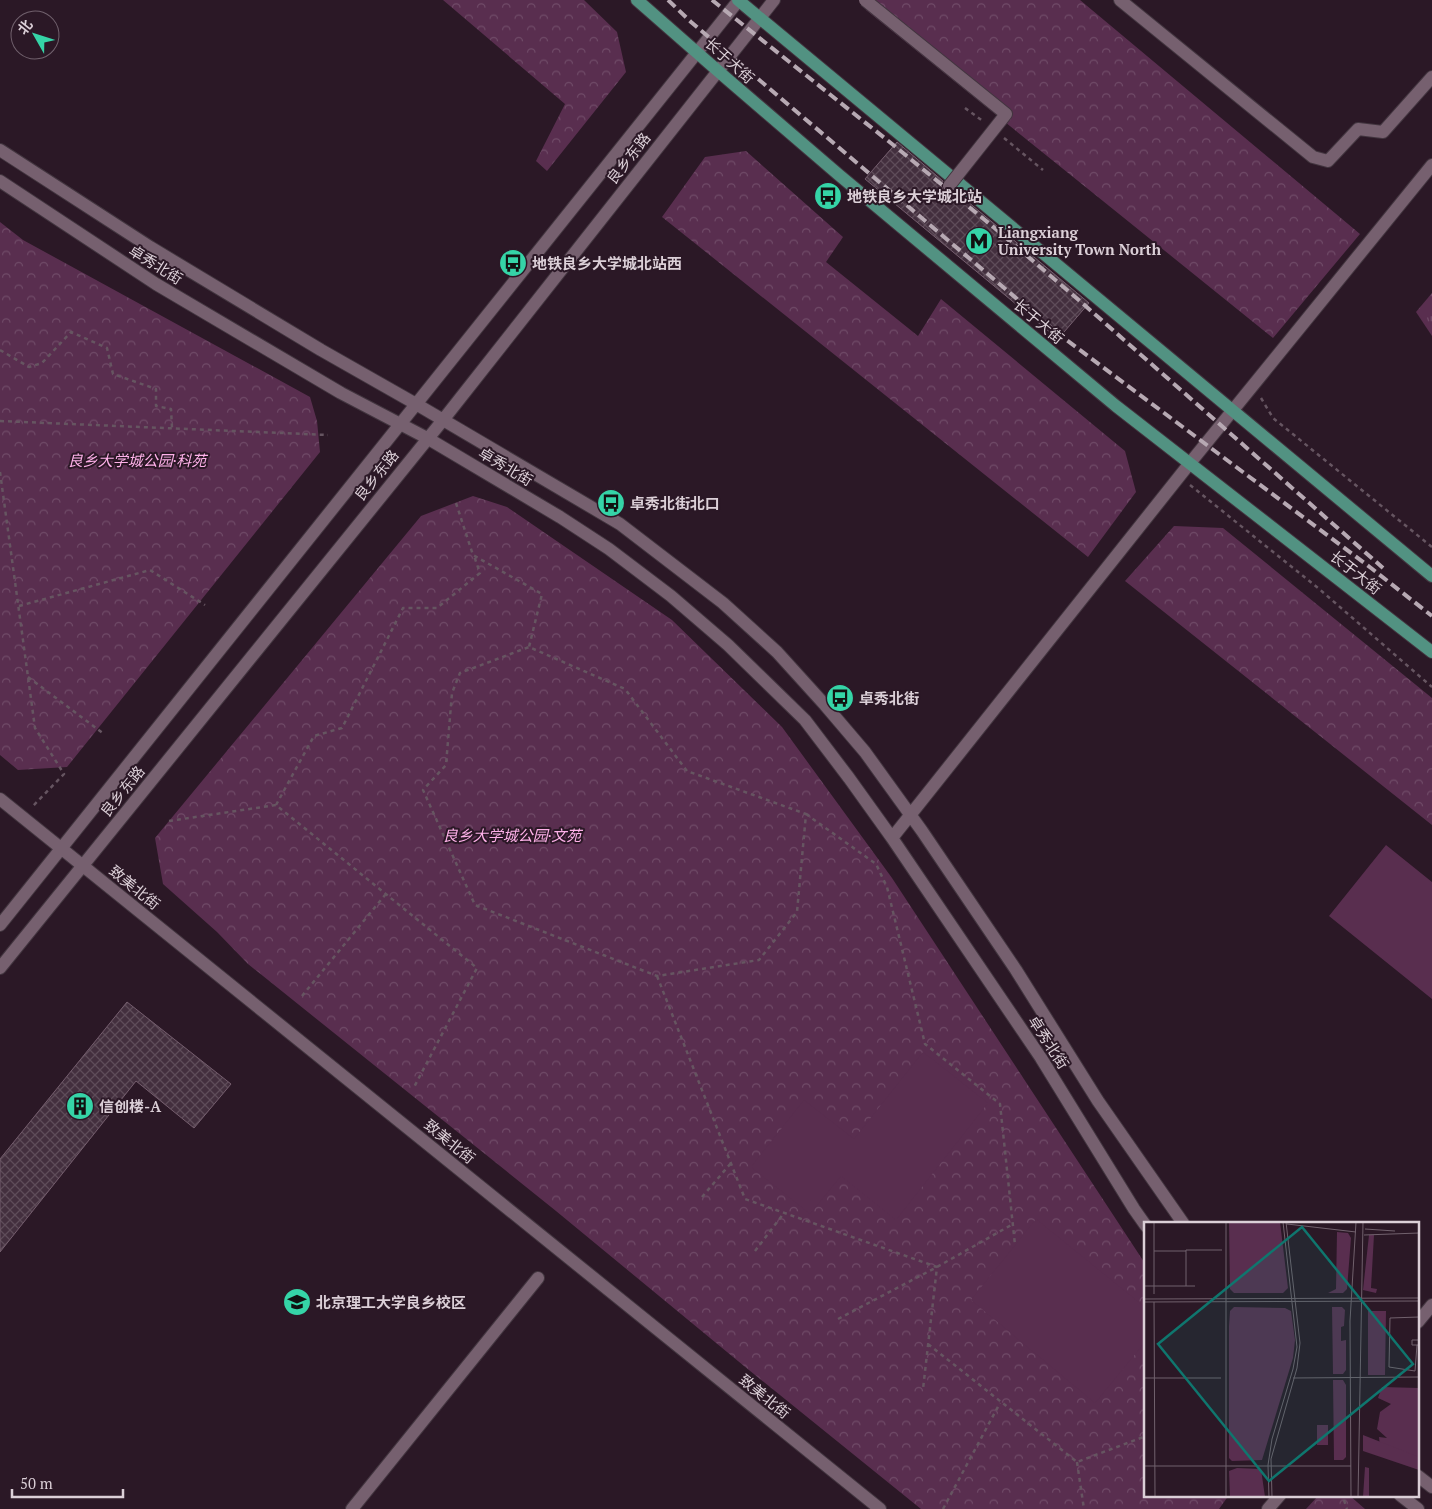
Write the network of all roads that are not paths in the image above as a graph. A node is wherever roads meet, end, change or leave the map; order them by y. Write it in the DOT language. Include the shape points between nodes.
graph roads {
  1 [pos="637,0"];
  2 [pos="739,0"];
  3 [pos="774,0"];
  4 [pos="865,0"];
  5 [pos="1120,0"];
  6 [pos="759,18"];
  7 [pos="698,53"];
  8 [pos="718,71"];
  9 [pos="1432,77"];
  10 [pos="0,150"];
  11 [pos="1432,166"];
  12 [pos="0,181"];
  13 [pos="949,186"];
  14 [pos="416,404"];
  15 [pos="1233,410"];
  16 [pos="443,420"];
  17 [pos="400,424"];
  18 [pos="428,438"];
  19 [pos="1190,463"];
  20 [pos="1432,576"];
  21 [pos="1432,652"];
  22 [pos="0,799"];
  23 [pos="910,816"];
  24 [pos="892,838"];
  25 [pos="61,848"];
  26 [pos="82,866"];
  27 [pos="0,925"];
  28 [pos="0,968"];
  29 [pos="1182,1222"];
  30 [pos="1144,1223"];
  31 [pos="538,1278"];
  32 [pos="1432,1305"];
  33 [pos="1420,1320"];
  34 [pos="1420,1478"];
  35 [pos="1432,1487"];
  36 [pos="1279,1496"];
  37 [pos="1401,1496"];
  38 [pos="352,1509"];
  39 [pos="880,1509"];
  40 [pos="1268,1509"];
  41 [pos="1418,1509"];
  1 -- 7 [label="main road, 长于大街"];
  2 -- 6 [label="main road"];
  2 -- 7 [label="main road, 良乡东路"];
  3 -- 6 [label="main road, 良乡东路"];
  4 -- 13 [label="main road, bridge" via="1006,114"];
  5 -- 9 [label="main road" via="1313,157 1328,161 1358,128 1383,132"];
  6 -- 8 [label="main road, 良乡东路"];
  6 -- 15 [label="main road"];
  7 -- 8 [label="main road, 长于大街"];
  7 -- 14 [label="main road, 良乡东路"];
  8 -- 16 [label="main road, 良乡东路"];
  8 -- 19 [label="main road, 长于大街" via="1116,406"];
  10 -- 14 [label="main road, 卓秀北街" via="150,247"];
  11 -- 15 [label="main road"];
  12 -- 17 [label="main road, 卓秀北街" via="156,284"];
  14 -- 16 [label="main road, 卓秀北街"];
  14 -- 17 [label="main road, 良乡东路"];
  15 -- 19 [label="main road"];
  15 -- 20 [label="main road"];
  16 -- 18 [label="main road, 良乡东路"];
  16 -- 23 [label="main road, 卓秀北街" via="620,524 723,603 777,652 825,705 865,752"];
  17 -- 18 [label="main road, 卓秀北街"];
  17 -- 25 [label="main road, 良乡东路"];
  18 -- 24 [label="main road, 卓秀北街" via="609,549 728,645 805,720"];
  18 -- 26 [label="main road, 良乡东路"];
  19 -- 21 [label="main road, 长于大街"];
  19 -- 23 [label="main road"];
  22 -- 25 [label="main road, 致美北街"];
  23 -- 24 [label="main road"];
  23 -- 29 [label="main road, 卓秀北街" via="1016,970 1098,1101"];
  24 -- 30 [label="main road, 卓秀北街" via="1041,1058"];
  25 -- 26 [label="main road, 致美北街"];
  25 -- 27 [label="main road, 良乡东路"];
  26 -- 28 [label="main road, 良乡东路"];
  26 -- 39 [label="main road, 致美北街"];
  31 -- 38 [label="main road"];
  32 -- 33 [label="main road"];
  34 -- 35 [label="main road"];
  36 -- 40 [label="main road"];
  37 -- 41 [label="main road"];
}
